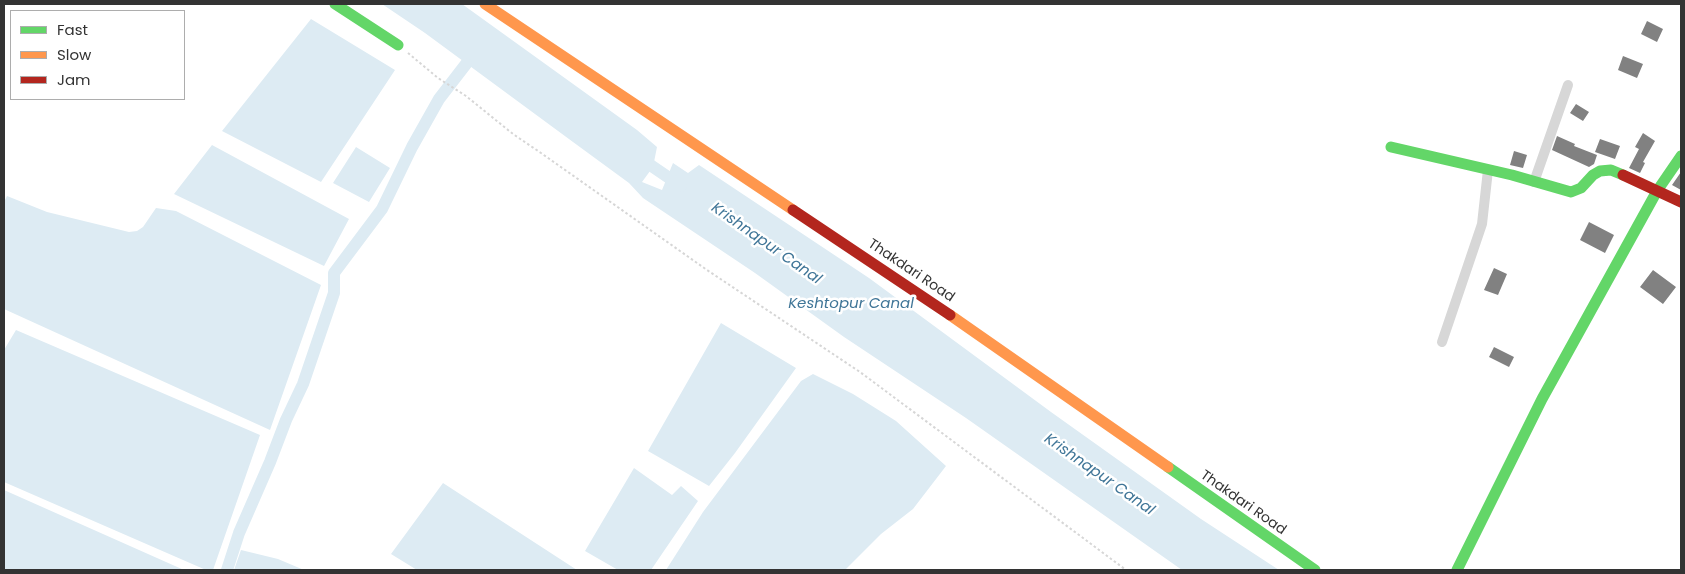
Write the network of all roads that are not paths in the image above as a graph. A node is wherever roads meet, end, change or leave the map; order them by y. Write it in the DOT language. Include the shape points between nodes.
graph roads {
  1 [pos="335,4"];
  2 [pos="485,4"];
  3 [pos="398,45"];
  4 [pos="1568,85"];
  5 [pos="1391,147"];
  6 [pos="1681,156"];
  7 [pos="1488,170"];
  8 [pos="1534,182"];
  9 [pos="1657,191"];
  10 [pos="1681,202"];
  11 [pos="1442,342"];
  12 [pos="1315,570"];
  13 [pos="1456,570"];
  1 -- 3 [label="street"];
  2 -- 12 [label="street, Thakdari Road" via="933,303"];
  4 -- 8 [label="street"];
  5 -- 7 [label="street"];
  6 -- 9 [label="street"];
  7 -- 8 [label="street"];
  7 -- 11 [label="street" via="1482,224"];
  8 -- 9 [label="street" via="1571,192 1581,188 1600,171 1611,170"];
  9 -- 10 [label="street"];
  9 -- 13 [label="street" via="1542,399"];
}
